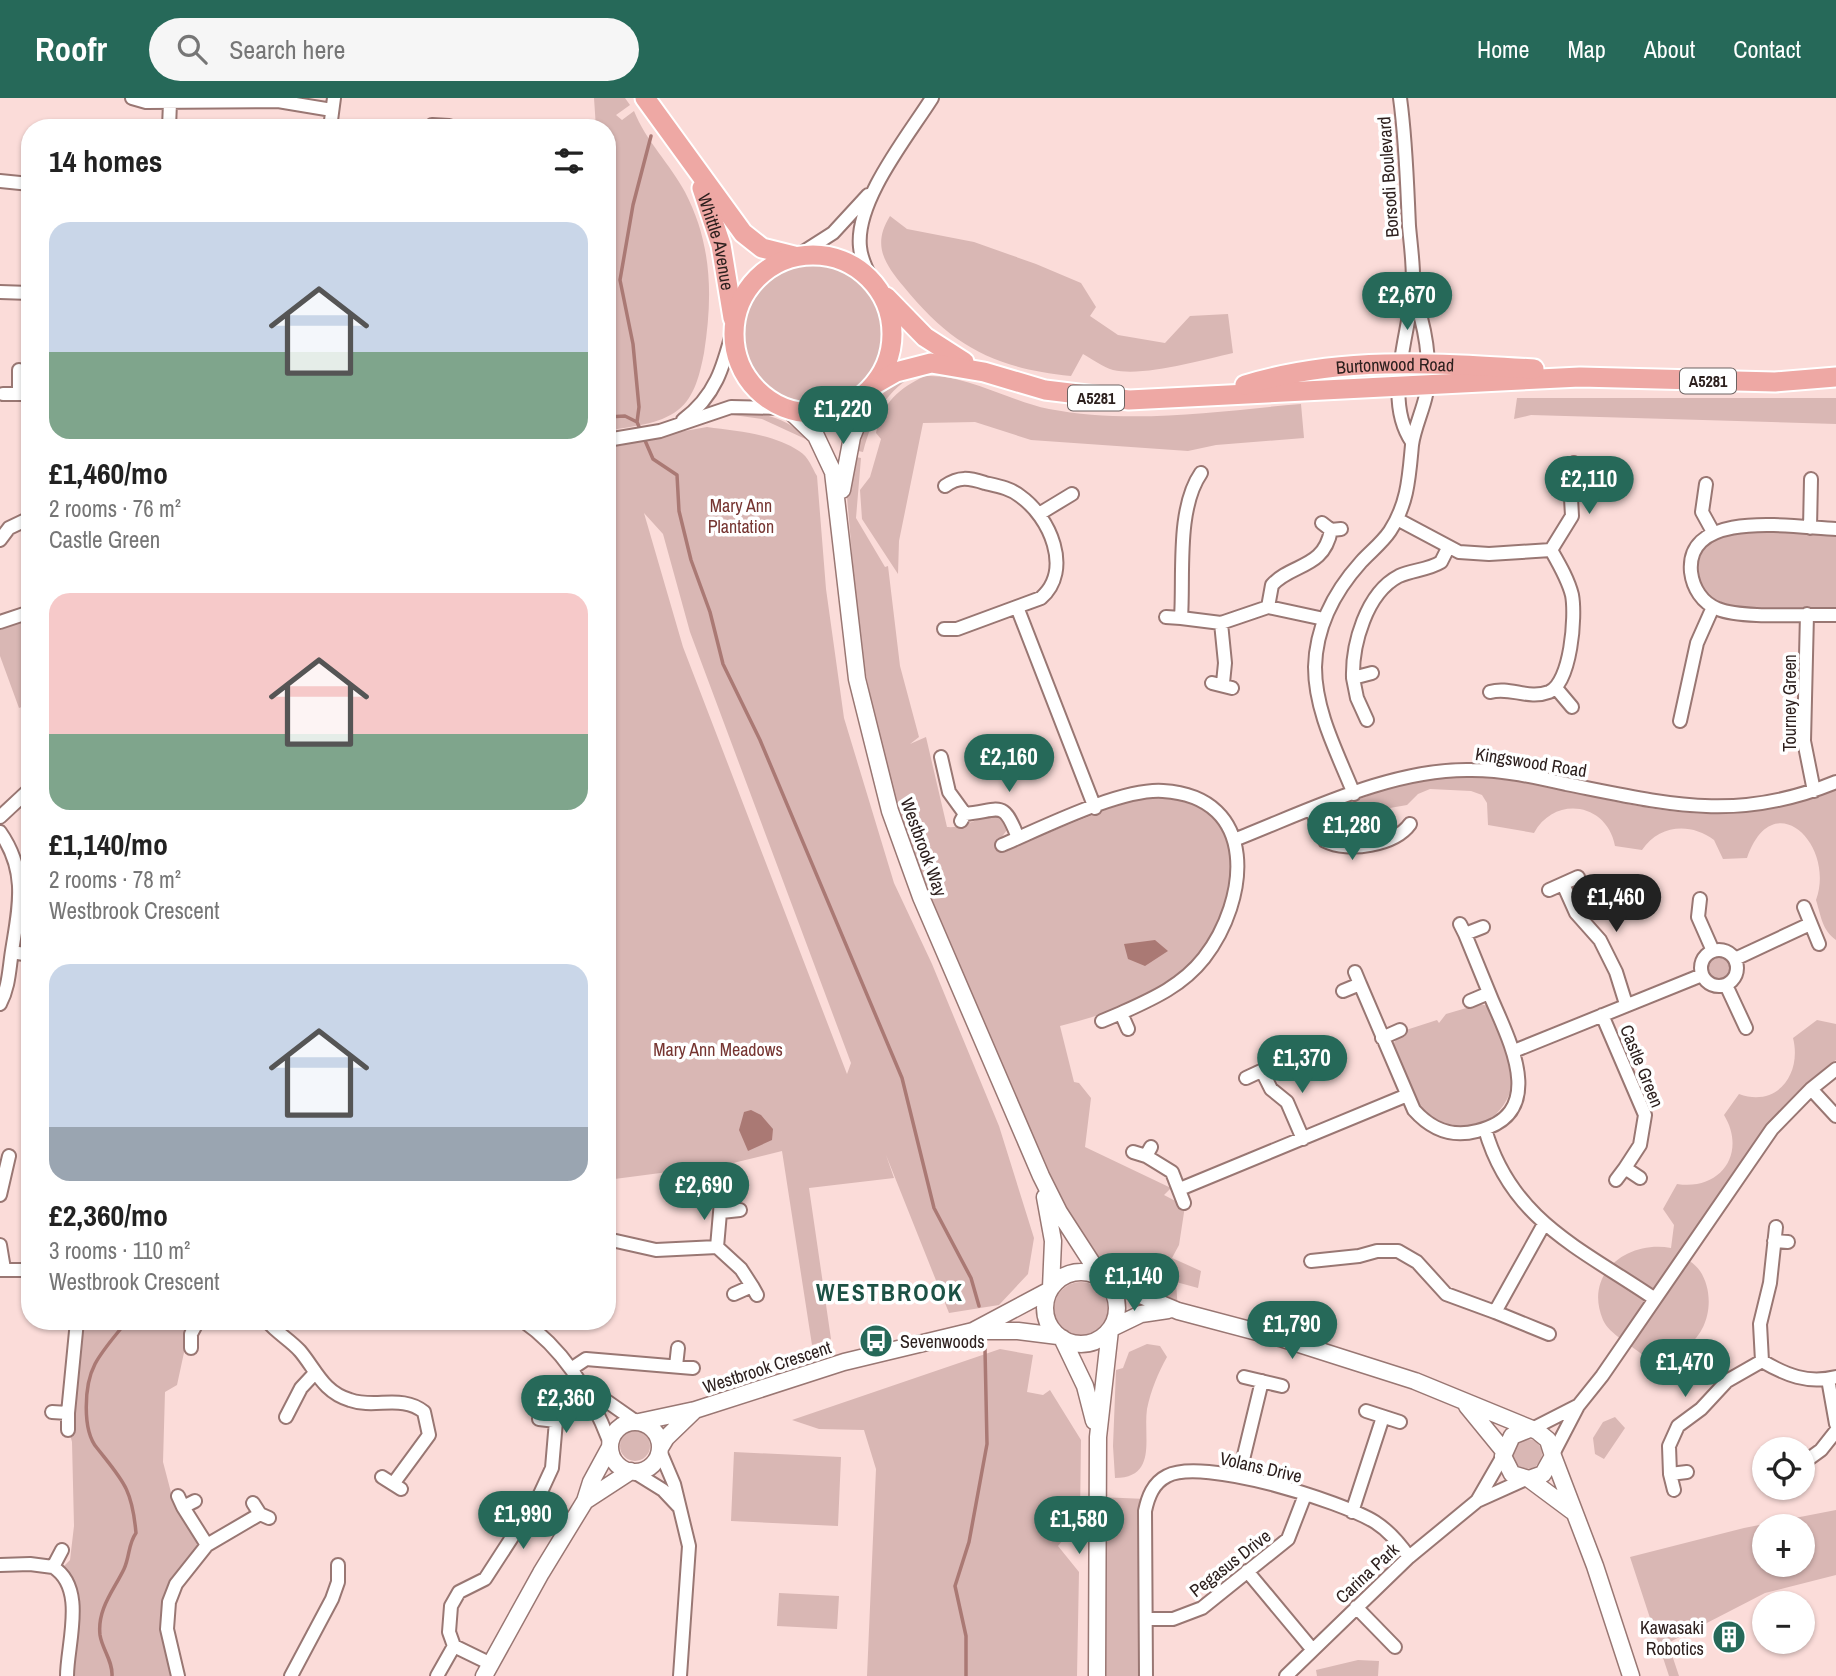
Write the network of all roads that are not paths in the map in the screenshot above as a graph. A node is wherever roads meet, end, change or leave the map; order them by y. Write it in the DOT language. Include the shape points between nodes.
graph roads {
  1 [pos="132,98"];
  2 [pos="645,98"];
  3 [pos="932,98"];
  4 [pos="1400,98"];
  5 [pos="170,102"];
  6 [pos="333,104"];
  7 [pos="169,119"];
  8 [pos="691,164"];
  9 [pos="881,179"];
  10 [pos="0,181"];
  11 [pos="21,183"];
  12 [pos="796,256"];
  13 [pos="876,286"];
  14 [pos="0,292"];
  15 [pos="21,293"];
  16 [pos="1413,295"];
  17 [pos="734,324"];
  18 [pos="1427,363"];
  19 [pos="1402,364"];
  20 [pos="19,370"];
  21 [pos="984,372"];
  22 [pos="1580,377"];
  23 [pos="1836,377"];
  24 [pos="21,380"];
  25 [pos="1427,383"];
  26 [pos="874,385"];
  27 [pos="1399,385"];
  28 [pos="3,394"];
  29 [pos="21,394"];
  30 [pos="1212,394"];
  31 [pos="786,409"];
  32 [pos="671,427"];
  33 [pos="616,439"];
  34 [pos="1412,442"];
  35 [pos="1574,461"];
  36 [pos="1202,472"];
  37 [pos="1811,479"];
  38 [pos="1707,483"];
  39 [pos="944,487"];
  40 [pos="1072,494"];
  41 [pos="840,512"];
  42 [pos="1039,514"];
  43 [pos="1397,519"];
  44 [pos="21,522"];
  45 [pos="1331,527"];
  46 [pos="1810,528"];
  47 [pos="1836,529"];
  48 [pos="1713,532"];
  49 [pos="0,540"];
  50 [pos="1448,548"];
  51 [pos="1551,550"];
  52 [pos="1017,607"];
  53 [pos="1268,607"];
  54 [pos="1713,607"];
  55 [pos="1807,614"];
  56 [pos="21,615"];
  57 [pos="1836,615"];
  58 [pos="1166,617"];
  59 [pos="1181,618"];
  60 [pos="1324,619"];
  61 [pos="0,622"];
  62 [pos="1221,623"];
  63 [pos="942,628"];
  64 [pos="1372,673"];
  65 [pos="1353,678"];
  66 [pos="1223,685"];
  67 [pos="1556,688"];
  68 [pos="1488,692"];
  69 [pos="1572,707"];
  70 [pos="1367,720"];
  71 [pos="1680,723"];
  72 [pos="941,757"];
  73 [pos="1836,782"];
  74 [pos="1814,791"];
  75 [pos="1354,794"];
  76 [pos="21,797"];
  77 [pos="1095,807"];
  78 [pos="1312,811"];
  79 [pos="0,817"];
  80 [pos="1412,822"];
  81 [pos="0,832"];
  82 [pos="1018,838"];
  83 [pos="1234,840"];
  84 [pos="1002,845"];
  85 [pos="1578,877"];
  86 [pos="1563,884"];
  87 [pos="1549,890"];
  88 [pos="1700,899"];
  89 [pos="1804,907"];
  90 [pos="1810,924"];
  91 [pos="1483,927"];
  92 [pos="1819,944"];
  93 [pos="1713,951"];
  94 [pos="12,952"];
  95 [pos="21,954"];
  96 [pos="1735,959"];
  97 [pos="1702,975"];
  98 [pos="1726,985"];
  99 [pos="1343,991"];
  100 [pos="1489,993"];
  101 [pos="1470,1001"];
  102 [pos="0,1004"];
  103 [pos="1626,1004"];
  104 [pos="1121,1013"];
  105 [pos="1602,1015"];
  106 [pos="1102,1021"];
  107 [pos="1746,1028"];
  108 [pos="1128,1029"];
  109 [pos="1400,1030"];
  110 [pos="1382,1038"];
  111 [pos="1514,1051"];
  112 [pos="1275,1065"];
  113 [pos="1836,1069"];
  114 [pos="1262,1071"];
  115 [pos="1246,1078"];
  116 [pos="1811,1088"];
  117 [pos="1405,1096"];
  118 [pos="1836,1116"];
  119 [pos="1485,1129"];
  120 [pos="1303,1139"];
  121 [pos="1143,1151"];
  122 [pos="9,1154"];
  123 [pos="1625,1168"];
  124 [pos="1041,1176"];
  125 [pos="1640,1178"];
  126 [pos="1616,1180"];
  127 [pos="1180,1189"];
  128 [pos="0,1195"];
  129 [pos="1184,1203"];
  130 [pos="740,1210"];
  131 [pos="1544,1224"];
  132 [pos="1776,1227"];
  133 [pos="616,1241"];
  134 [pos="1774,1241"];
  135 [pos="1788,1242"];
  136 [pos="0,1245"];
  137 [pos="717,1247"];
  138 [pos="1311,1261"];
  139 [pos="2,1270"];
  140 [pos="21,1270"];
  141 [pos="1103,1279"];
  142 [pos="1050,1289"];
  143 [pos="734,1294"];
  144 [pos="1655,1299"];
  145 [pos="1178,1311"];
  146 [pos="1495,1312"];
  147 [pos="1111,1329"];
  148 [pos="75,1330"];
  149 [pos="193,1330"];
  150 [pos="277,1330"];
  151 [pos="534,1330"];
  152 [pos="973,1331"];
  153 [pos="1549,1334"];
  154 [pos="1060,1337"];
  155 [pos="678,1348"];
  156 [pos="192,1351"];
  157 [pos="1762,1361"];
  158 [pos="676,1366"];
  159 [pos="693,1368"];
  160 [pos="571,1369"];
  161 [pos="314,1374"];
  162 [pos="1244,1377"];
  163 [pos="1832,1378"];
  164 [pos="1262,1381"];
  165 [pos="582,1384"];
  166 [pos="1282,1386"];
  167 [pos="1462,1401"];
  168 [pos="1578,1406"];
  169 [pos="558,1407"];
  170 [pos="695,1410"];
  171 [pos="1366,1411"];
  172 [pos="52,1412"];
  173 [pos="68,1413"];
  174 [pos="1383,1417"];
  175 [pos="286,1418"];
  176 [pos="539,1419"];
  177 [pos="556,1421"];
  178 [pos="637,1421"];
  179 [pos="1400,1422"];
  180 [pos="1836,1424"];
  181 [pos="68,1430"];
  182 [pos="1528,1430"];
  183 [pos="1836,1431"];
  184 [pos="1098,1437"];
  185 [pos="610,1445"];
  186 [pos="660,1449"];
  187 [pos="1503,1453"];
  188 [pos="1815,1454"];
  189 [pos="1553,1455"];
  190 [pos="632,1472"];
  191 [pos="1687,1472"];
  192 [pos="1670,1474"];
  193 [pos="1239,1476"];
  194 [pos="1528,1479"];
  195 [pos="392,1484"];
  196 [pos="1674,1490"];
  197 [pos="1305,1495"];
  198 [pos="1477,1500"];
  199 [pos="195,1501"];
  200 [pos="585,1501"];
  201 [pos="681,1509"];
  202 [pos="261,1511"];
  203 [pos="1572,1511"];
  204 [pos="1352,1512"];
  205 [pos="207,1545"];
  206 [pos="62,1550"];
  207 [pos="1409,1557"];
  208 [pos="336,1564"];
  209 [pos="0,1565"];
  210 [pos="53,1567"];
  211 [pos="1247,1572"];
  212 [pos="1356,1607"];
  213 [pos="1146,1619"];
  214 [pos="454,1646"];
  215 [pos="1395,1647"];
  216 [pos="1312,1649"];
  217 [pos="488,1670"];
  218 [pos="67,1676"];
  219 [pos="178,1676"];
  220 [pos="291,1676"];
  221 [pos="437,1676"];
  222 [pos="680,1676"];
  223 [pos="1097,1676"];
  224 [pos="1146,1676"];
  225 [pos="1286,1676"];
  226 [pos="1631,1676"];
  1 -- 5 [label="street"];
  2 -- 8 [label="main road, Whittle Avenue / A5281"];
  3 -- 9 [label="street"];
  4 -- 16 [label="street, Borsodi Boulevard"];
  5 -- 6 [label="street"];
  5 -- 7 [label="street"];
  8 -- 12 [label="main road, Whittle Avenue / A5281" via="746,237 762,248"];
  8 -- 17 [label="main road, Whittle Avenue / A5281" via="716,226"];
  9 -- 12 [label="street" via="842,225"];
  9 -- 13 [label="street" via="860,233 860,250"];
  10 -- 11 [label="street"];
  12 -- 13 [label="main road, A5281" via="839,258"];
  12 -- 17 [label="main road, A5281" via="772,265 754,280 741,300"];
  13 -- 21 [label="main road, Burtonwood Road / A5281" via="925,337"];
  13 -- 26 [label="main road" via="889,313 892,338 887,362"];
  14 -- 15 [label="street"];
  16 -- 18 [label="street, Borsodi Boulevard" via="1421,314"];
  16 -- 19 [label="street, Borsodi Boulevard"];
  17 -- 31 [label="main road, A5281" via="734,346 750,384"];
  17 -- 32 [label="street" via="716,385 698,408"];
  18 -- 19 [label="main road, Burtonwood Road / A5281"];
  18 -- 22 [label="main road, Burtonwood Road / A5281"];
  18 -- 25 [label="street, Borsodi Boulevard"];
  19 -- 27 [label="street, Borsodi Boulevard"];
  19 -- 30 [label="main road, Burtonwood Road / A5281" via="1334,367"];
  20 -- 24 [label="street"];
  21 -- 26 [label="main road, Burtonwood Road / A5281" via="924,363"];
  21 -- 30 [label="main road, Burtonwood Road / A5281" via="1045,390 1097,398 1154,400"];
  22 -- 23 [label="main road, Burtonwood Road / A5281" via="1753,382"];
  22 -- 25 [label="main road, Burtonwood Road / A5281"];
  25 -- 27 [label="main road, Burtonwood Road / A5281"];
  25 -- 34 [label="street"];
  26 -- 31 [label="main road, A5281" via="856,401 835,410 812,414"];
  26 -- 41 [label="street, Westbrook Way" via="848,452"];
  27 -- 30 [label="main road, Burtonwood Road / A5281"];
  27 -- 34 [label="street" via="1402,428"];
  28 -- 29 [label="street"];
  31 -- 32 [label="street" via="731,407"];
  31 -- 41 [label="street, Westbrook Way" via="816,436 825,452 834,472"];
  32 -- 33 [label="street"];
  34 -- 43 [label="street" via="1410,483"];
  35 -- 51 [label="street" via="1572,516"];
  36 -- 59 [label="street" via="1192,489 1183,537"];
  37 -- 46 [label="street"];
  38 -- 48 [label="street" via="1702,512"];
  39 -- 42 [label="street" via="964,478 1007,488"];
  40 -- 42 [label="street"];
  41 -- 124 [label="street, Westbrook Way" via="857,679 890,811 921,897"];
  42 -- 52 [label="street" via="1055,550 1057,576 1041,598"];
  43 -- 50 [label="street"];
  43 -- 60 [label="street" via="1349,576"];
  44 -- 49 [label="street"];
  45 -- 53 [label="street" via="1329,540 1316,558 1272,585"];
  46 -- 47 [label="street"];
  46 -- 48 [label="street" via="1742,526"];
  48 -- 54 [label="street" via="1696,548 1691,571 1695,589"];
  50 -- 51 [label="street" via="1489,554"];
  50 -- 65 [label="street" via="1441,562 1401,575 1379,597 1358,631"];
  51 -- 67 [label="street" via="1567,580 1573,607 1566,666"];
  52 -- 63 [label="street" via="957,629"];
  52 -- 77 [label="street"];
  53 -- 60 [label="street"];
  53 -- 62 [label="street"];
  54 -- 55 [label="street" via="1736,613"];
  54 -- 71 [label="street" via="1697,643"];
  55 -- 57 [label="street"];
  55 -- 74 [label="street, Tourney Green" via="1804,741"];
  56 -- 61 [label="street"];
  58 -- 59 [label="street"];
  59 -- 62 [label="street"];
  60 -- 75 [label="street" via="1315,666 1316,689"];
  62 -- 66 [label="street"];
  64 -- 65 [label="street"];
  65 -- 70 [label="street"];
  67 -- 68 [label="street" via="1534,695"];
  67 -- 69 [label="street"];
  72 -- 82 [label="street" via="948,792 963,818 993,807 1002,809"];
  73 -- 74 [label="street, Kingswood Road"];
  74 -- 75 [label="street, Kingswood Road" via="1761,804 1696,807 1470,769 1414,775"];
  75 -- 78 [label="street, Kingswood Road"];
  76 -- 79 [label="street"];
  77 -- 82 [label="street"];
  77 -- 83 [label="street" via="1137,793 1178,793 1211,807"];
  78 -- 80 [label="street" via="1325,841 1341,846 1393,838"];
  78 -- 83 [label="street, Kingswood Road"];
  81 -- 94 [label="street" via="13,856 21,887"];
  82 -- 84 [label="street"];
  83 -- 104 [label="street" via="1238,882 1229,919 1219,937 1183,980"];
  85 -- 86 [label="street"];
  86 -- 87 [label="street"];
  86 -- 103 [label="street, Castle Green" via="1576,913 1600,940"];
  88 -- 93 [label="street" via="1698,917"];
  89 -- 90 [label="street"];
  90 -- 92 [label="street"];
  90 -- 96 [label="street"];
  91 -- 100 [label="street" via="1463,929"];
  93 -- 96 [label="street" via="1728,952"];
  93 -- 97 [label="street" via="1701,963"];
  94 -- 95 [label="street"];
  94 -- 102 [label="street" via="8,985"];
  96 -- 98 [label="street" via="1737,971"];
  97 -- 98 [label="street" via="1710,984"];
  97 -- 103 [label="street, Castle Green"];
  98 -- 107 [label="street"];
  99 -- 110 [label="street" via="1357,978"];
  100 -- 101 [label="street"];
  100 -- 111 [label="street"];
  103 -- 105 [label="street, Castle Green"];
  104 -- 106 [label="street"];
  104 -- 108 [label="street"];
  105 -- 111 [label="street, Castle Green"];
  105 -- 123 [label="street, Castle Green" via="1645,1115 1640,1145"];
  109 -- 110 [label="street"];
  110 -- 117 [label="street"];
  111 -- 119 [label="street" via="1520,1075 1517,1096 1505,1115"];
  112 -- 114 [label="street"];
  113 -- 116 [label="street"];
  114 -- 115 [label="street"];
  114 -- 120 [label="street" via="1271,1089 1287,1102"];
  116 -- 118 [label="street"];
  116 -- 144 [label="street" via="1772,1129"];
  117 -- 119 [label="street" via="1423,1120 1442,1131 1461,1134"];
  117 -- 120 [label="street"];
  119 -- 131 [label="street" via="1508,1184"];
  120 -- 127 [label="street"];
  121 -- 127 [label="street" via="1168,1167"];
  122 -- 128 [label="street"];
  123 -- 125 [label="street"];
  123 -- 126 [label="street, Castle Green"];
  124 -- 141 [label="street, Westbrook Way"];
  124 -- 142 [label="street, Westbrook Way" via="1053,1241"];
  127 -- 129 [label="street"];
  130 -- 137 [label="street" via="721,1206"];
  131 -- 144 [label="street"];
  131 -- 146 [label="street"];
  132 -- 134 [label="street"];
  133 -- 137 [label="street" via="656,1250"];
  134 -- 135 [label="street"];
  134 -- 157 [label="street" via="1760,1324"];
  136 -- 139 [label="street"];
  137 -- 143 [label="street" via="741,1269 755,1291"];
  138 -- 146 [label="street" via="1398,1251 1417,1262 1446,1294"];
  139 -- 140 [label="street"];
  141 -- 142 [label="street" via="1079,1272 1058,1280"];
  141 -- 145 [label="street"];
  141 -- 147 [label="street" via="1116,1297"];
  142 -- 152 [label="street, Westbrook Crescent"];
  142 -- 154 [label="street" via="1046,1314"];
  144 -- 168 [label="street"];
  145 -- 147 [label="street" via="1150,1311"];
  145 -- 167 [label="street" via="1325,1352"];
  146 -- 153 [label="street"];
  147 -- 154 [label="street" via="1102,1338 1082,1344"];
  147 -- 184 [label="street"];
  148 -- 173 [label="street"];
  149 -- 156 [label="street"];
  150 -- 161 [label="street" via="300,1351"];
  151 -- 160 [label="street"];
  152 -- 154 [label="street, Westbrook Crescent"];
  152 -- 170 [label="street, Westbrook Crescent" via="844,1362"];
  154 -- 184 [label="street" via="1085,1386"];
  155 -- 158 [label="street, Westbrook Crescent"];
  157 -- 163 [label="street" via="1792,1377"];
  157 -- 192 [label="street" via="1727,1381 1678,1426 1669,1446"];
  158 -- 159 [label="street, Westbrook Crescent"];
  158 -- 160 [label="street, Westbrook Crescent" via="586,1359"];
  160 -- 165 [label="street"];
  161 -- 175 [label="street"];
  161 -- 195 [label="street" via="345,1399 410,1403 424,1412 429,1435"];
  162 -- 164 [label="street"];
  163 -- 180 [label="street"];
  164 -- 166 [label="street"];
  164 -- 193 [label="street"];
  165 -- 178 [label="street"];
  165 -- 185 [label="street"];
  167 -- 182 [label="street"];
  167 -- 187 [label="street"];
  168 -- 182 [label="street"];
  168 -- 189 [label="street"];
  169 -- 177 [label="street"];
  170 -- 178 [label="street, Westbrook Crescent"];
  170 -- 186 [label="street, Westbrook Crescent"];
  171 -- 174 [label="street"];
  172 -- 173 [label="street"];
  173 -- 181 [label="street"];
  174 -- 179 [label="street"];
  174 -- 204 [label="street"];
  176 -- 177 [label="street"];
  177 -- 214 [label="street" via="552,1468 540,1494 485,1579 459,1592 451,1606 449,1632"];
  178 -- 185 [label="street" via="616,1430"];
  178 -- 186 [label="street" via="657,1434"];
  182 -- 187 [label="street" via="1512,1436"];
  182 -- 189 [label="street" via="1543,1435"];
  183 -- 188 [label="street"];
  184 -- 223 [label="street"];
  185 -- 190 [label="street" via="616,1463"];
  185 -- 200 [label="street"];
  186 -- 190 [label="street" via="654,1464"];
  186 -- 201 [label="street"];
  187 -- 194 [label="street" via="1513,1474"];
  187 -- 198 [label="street, Carina Park"];
  189 -- 194 [label="street" via="1543,1474"];
  189 -- 203 [label="street"];
  190 -- 200 [label="street"];
  190 -- 201 [label="street" via="663,1490"];
  191 -- 192 [label="street"];
  192 -- 196 [label="street"];
  193 -- 197 [label="street, Volans Drive"];
  193 -- 213 [label="street, Volans Drive" via="1176,1472 1152,1489 1145,1511"];
  194 -- 198 [label="street, Carina Park"];
  194 -- 203 [label="street"];
  197 -- 204 [label="street, Volans Drive"];
  197 -- 211 [label="street, Pegasus Drive" via="1288,1539"];
  198 -- 207 [label="street, Carina Park"];
  199 -- 205 [label="street" via="180,1502"];
  200 -- 217 [label="street"];
  201 -- 222 [label="street" via="689,1546"];
  202 -- 205 [label="street"];
  203 -- 226 [label="street"];
  204 -- 207 [label="street, Volans Drive" via="1379,1524"];
  205 -- 219 [label="street" via="182,1576 169,1602 167,1629"];
  206 -- 210 [label="street"];
  207 -- 212 [label="street, Carina Park"];
  208 -- 220 [label="street" via="338,1582 332,1599"];
  209 -- 210 [label="street"];
  210 -- 218 [label="street" via="68,1580 72,1595"];
  211 -- 213 [label="street, Pegasus Drive" via="1192,1614"];
  211 -- 216 [label="street"];
  212 -- 215 [label="street"];
  212 -- 216 [label="street, Carina Park"];
  213 -- 224 [label="street, Volans Drive"];
  214 -- 217 [label="street"];
  214 -- 221 [label="street"];
  216 -- 225 [label="street, Carina Park"];
}
